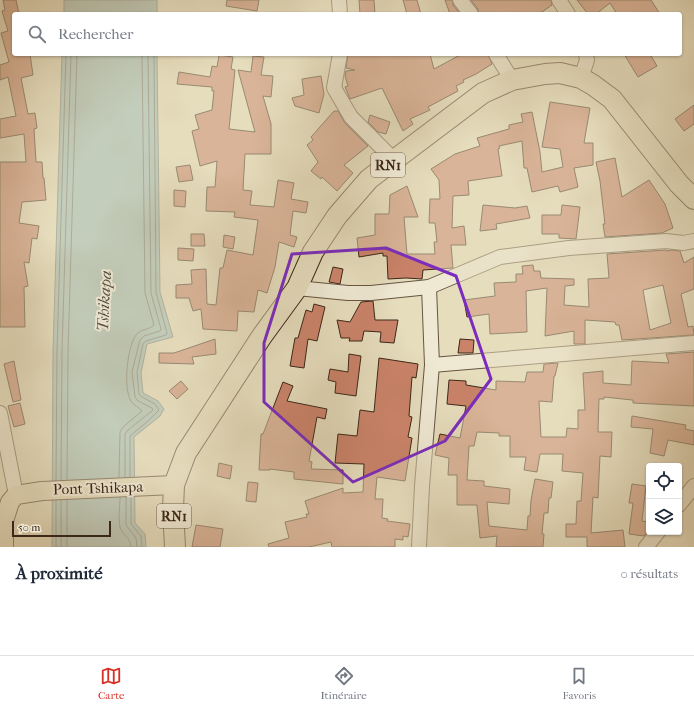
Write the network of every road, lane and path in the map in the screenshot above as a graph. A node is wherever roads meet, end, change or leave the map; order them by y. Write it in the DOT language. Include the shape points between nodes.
graph roads {
  1 [pos="339,0"];
  2 [pos="460,0"];
  3 [pos="559,0"];
  4 [pos="340,12"];
  5 [pos="469,12"];
  6 [pos="567,12"];
  7 [pos="340,56"];
  8 [pos="497,56"];
  9 [pos="586,56"];
  10 [pos="581,78"];
  11 [pos="512,80"];
  12 [pos="394,160"];
  13 [pos="694,200"];
  14 [pos="694,241"];
  15 [pos="429,287"];
  16 [pos="297,288"];
  17 [pos="694,343"];
  18 [pos="432,364"];
  19 [pos="0,413"];
  20 [pos="174,485"];
  21 [pos="694,486"];
  22 [pos="16,495"];
  23 [pos="682,501"];
  24 [pos="656,535"];
  25 [pos="4,547"];
  26 [pos="175,547"];
  27 [pos="419,547"];
  28 [pos="646,547"];
  1 -- 4 [label="street"];
  2 -- 5 [label="street"];
  3 -- 6 [label="street"];
  7 -- 12 [label="street" via="334,88 351,117"];
  8 -- 11 [label="street"];
  9 -- 10 [label="street"];
  10 -- 11 [label="highway, RN1" via="560,73"];
  10 -- 13 [label="highway, RN1" via="612,99"];
  11 -- 12 [label="highway, RN1" via="483,93"];
  12 -- 16 [label="highway, RN1" via="369,179 337,216 313,252"];
  14 -- 15 [label="street" via="569,248 500,257"];
  15 -- 16 [label="street" via="371,293"];
  15 -- 18 [label="street"];
  16 -- 20 [label="highway, RN1" via="262,336 186,453"];
  17 -- 18 [label="street"];
  18 -- 27 [label="street"];
  19 -- 22 [label="street"];
  20 -- 22 [label="main road, Pont Tshikapa" via="42,491"];
  20 -- 26 [label="highway, RN1"];
  21 -- 23 [label="street"];
  22 -- 25 [label="main road" via="10,502 4,521"];
  24 -- 28 [label="street"];
}
